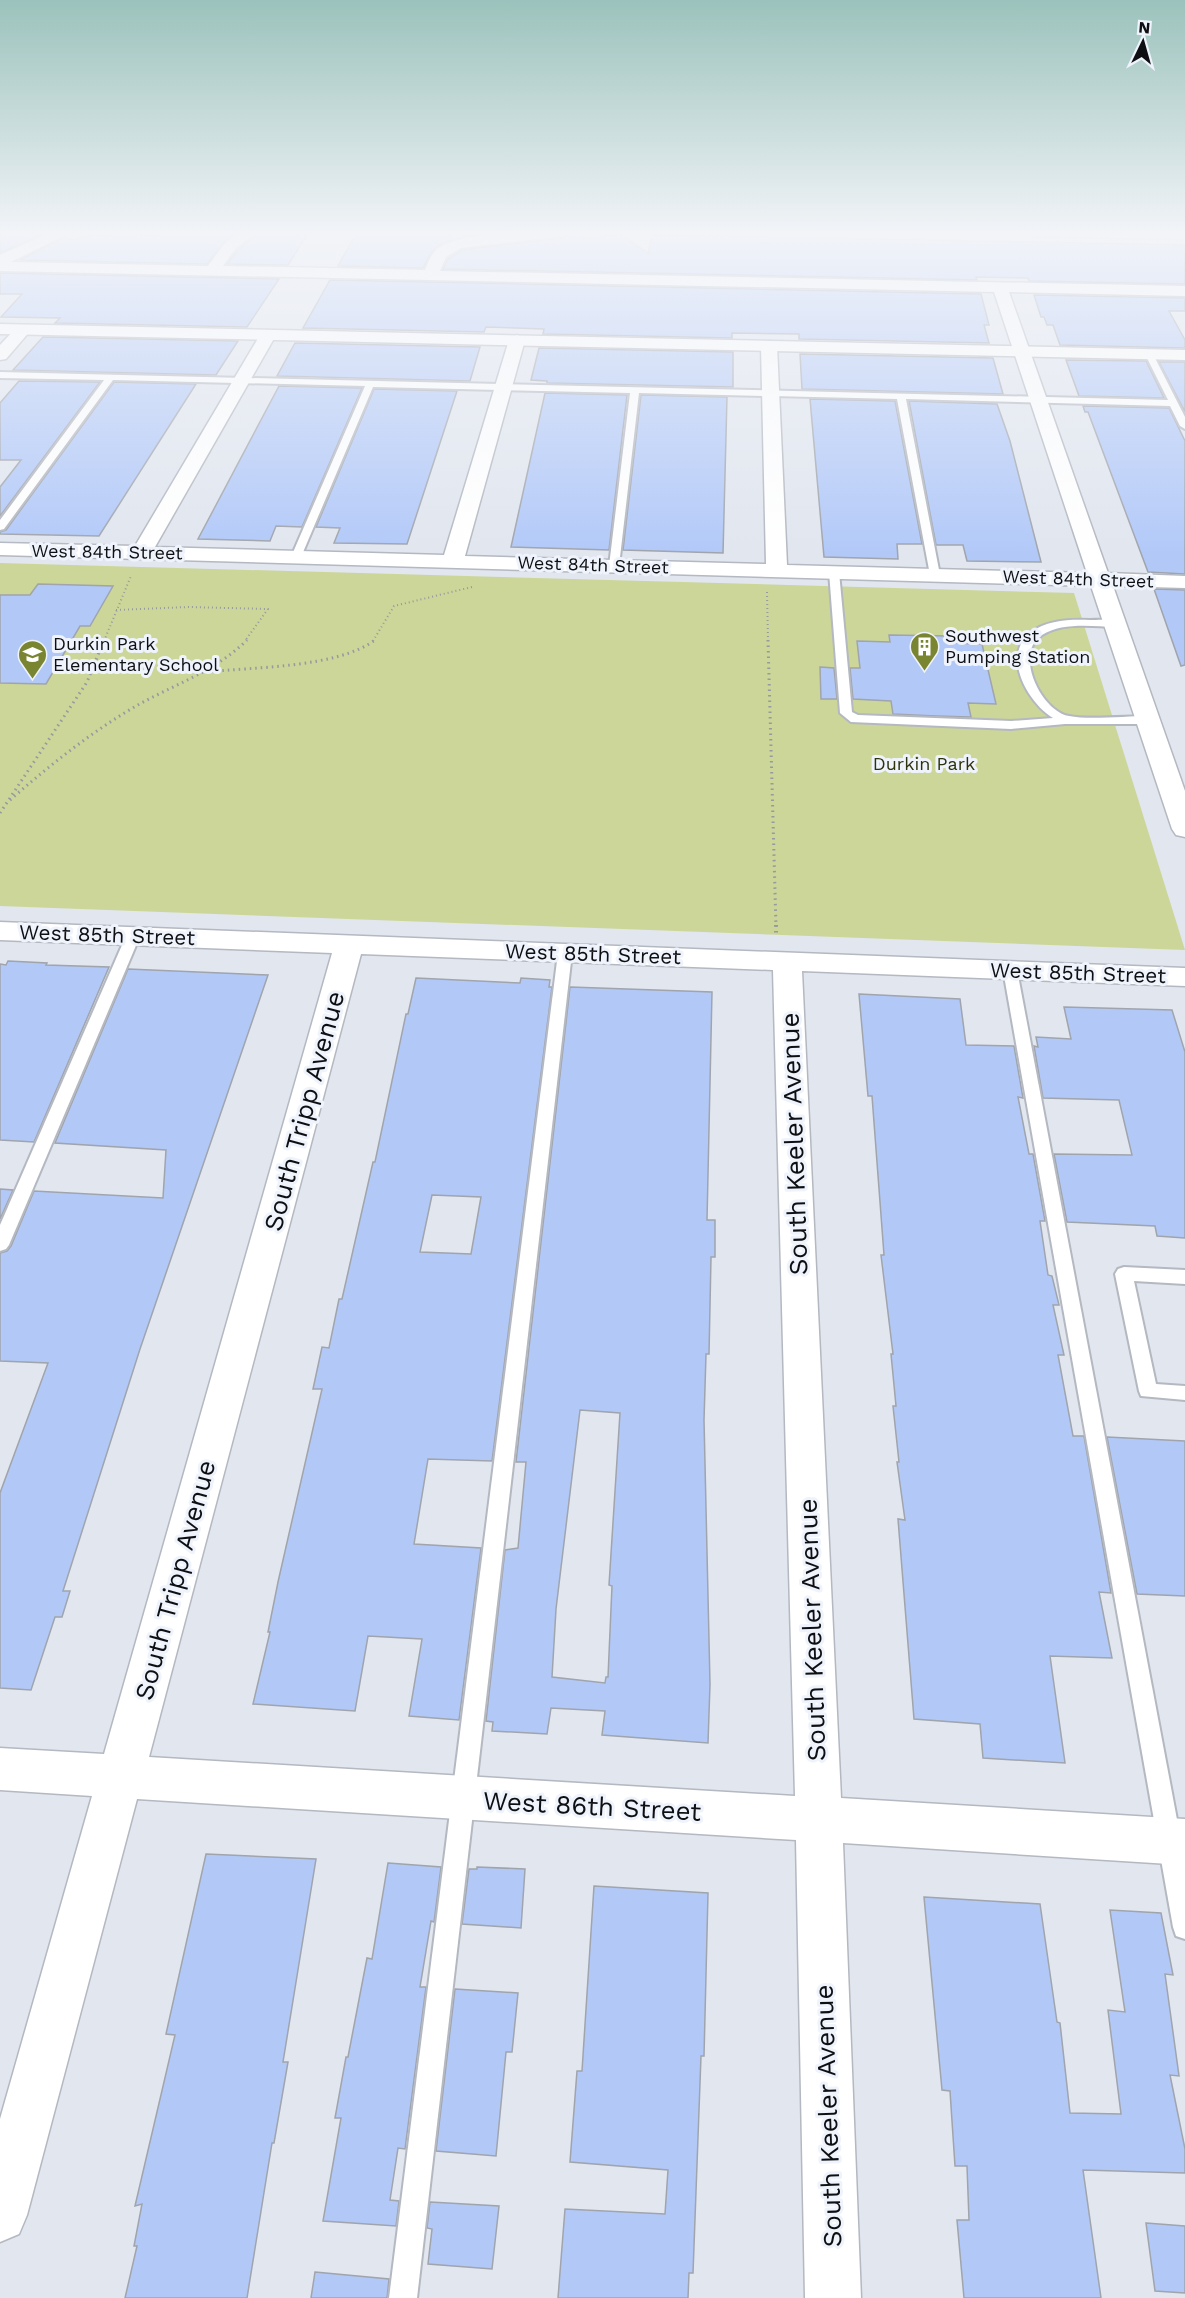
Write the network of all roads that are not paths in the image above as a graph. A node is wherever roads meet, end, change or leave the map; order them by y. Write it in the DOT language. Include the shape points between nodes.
graph roads {
  1 [pos="14,339"];
  2 [pos="266,339"];
  3 [pos="479,339"];
  4 [pos="1018,339"];
  5 [pos="517,340"];
  6 [pos="769,346"];
  7 [pos="1022,351"];
  8 [pos="1149,354"];
  9 [pos="0,355"];
  10 [pos="1185,355"];
  11 [pos="0,375"];
  12 [pos="110,378"];
  13 [pos="241,381"];
  14 [pos="370,384"];
  15 [pos="503,387"];
  16 [pos="635,390"];
  17 [pos="769,393"];
  18 [pos="901,396"];
  19 [pos="1039,399"];
  20 [pos="1173,403"];
  21 [pos="1185,426"];
  22 [pos="0,527"];
  23 [pos="0,549"];
  24 [pos="141,552"];
  25 [pos="296,557"];
  26 [pos="453,561"];
  27 [pos="614,566"];
  28 [pos="834,572"];
  29 [pos="935,575"];
  30 [pos="771,577"];
  31 [pos="1100,579"];
  32 [pos="1185,582"];
  33 [pos="1115,624"];
  34 [pos="1065,720"];
  35 [pos="1148,720"];
  36 [pos="1185,829"];
  37 [pos="0,931"];
  38 [pos="133,936"];
  39 [pos="349,944"];
  40 [pos="782,950"];
  41 [pos="565,953"];
  42 [pos="1010,970"];
  43 [pos="1185,977"];
  44 [pos="0,1245"];
  45 [pos="1185,1277"];
  46 [pos="1185,1393"];
  47 [pos="0,1769"];
  48 [pos="122,1777"];
  49 [pos="463,1798"];
  50 [pos="819,1820"];
  51 [pos="1177,1842"];
  52 [pos="1185,1927"];
  53 [pos="0,2215"];
  54 [pos="403,2298"];
  55 [pos="833,2298"];
  1 -- 9 [label="street"];
  2 -- 13 [label="street"];
  3 -- 5 [label="street"];
  4 -- 7 [label="street"];
  5 -- 6 [label="street"];
  5 -- 15 [label="street"];
  6 -- 7 [label="street"];
  6 -- 17 [label="street"];
  7 -- 8 [label="street"];
  7 -- 19 [label="street"];
  8 -- 10 [label="street"];
  8 -- 20 [label="lane"];
  11 -- 12 [label="lane"];
  12 -- 13 [label="lane"];
  12 -- 22 [label="lane"];
  13 -- 14 [label="lane"];
  13 -- 24 [label="street"];
  14 -- 15 [label="lane"];
  14 -- 25 [label="lane"];
  15 -- 16 [label="lane"];
  15 -- 26 [label="street"];
  16 -- 17 [label="lane"];
  16 -- 27 [label="lane"];
  17 -- 18 [label="lane"];
  17 -- 30 [label="street"];
  18 -- 19 [label="lane"];
  18 -- 29 [label="lane"];
  19 -- 20 [label="lane"];
  19 -- 31 [label="street"];
  20 -- 21 [label="lane"];
  23 -- 24 [label="street, West 84th Street"];
  24 -- 25 [label="street, West 84th Street"];
  25 -- 26 [label="street, West 84th Street"];
  26 -- 27 [label="street, West 84th Street"];
  27 -- 30 [label="street, West 84th Street"];
  28 -- 29 [label="street, West 84th Street"];
  28 -- 30 [label="street, West 84th Street"];
  28 -- 34 [label="lane" via="848,717 1011,725"];
  29 -- 31 [label="street, West 84th Street"];
  31 -- 32 [label="street, West 84th Street"];
  31 -- 33 [label="street"];
  33 -- 34 [label="lane" via="1068,624 1036,633 1028,641 1023,653 1034,695"];
  33 -- 35 [label="street"];
  34 -- 35 [label="lane"];
  35 -- 36 [label="street"];
  37 -- 38 [label="street, West 85th Street"];
  38 -- 39 [label="street, West 85th Street"];
  38 -- 44 [label="lane"];
  39 -- 41 [label="street, West 85th Street"];
  39 -- 48 [label="street, South Tripp Avenue"];
  40 -- 41 [label="street, West 85th Street"];
  40 -- 42 [label="street, West 85th Street"];
  40 -- 50 [label="street, South Keeler Avenue"];
  41 -- 49 [label="lane"];
  42 -- 43 [label="street, West 85th Street"];
  42 -- 51 [label="lane"];
  45 -- 46 [label="lane" via="1124,1274 1148,1391"];
  47 -- 48 [label="street, West 86th Street"];
  48 -- 49 [label="street, West 86th Street"];
  48 -- 53 [label="street, South Tripp Avenue"];
  49 -- 50 [label="street, West 86th Street"];
  49 -- 54 [label="lane"];
  50 -- 51 [label="street, West 86th Street"];
  50 -- 55 [label="street, South Keeler Avenue"];
  51 -- 52 [label="lane"];
}
